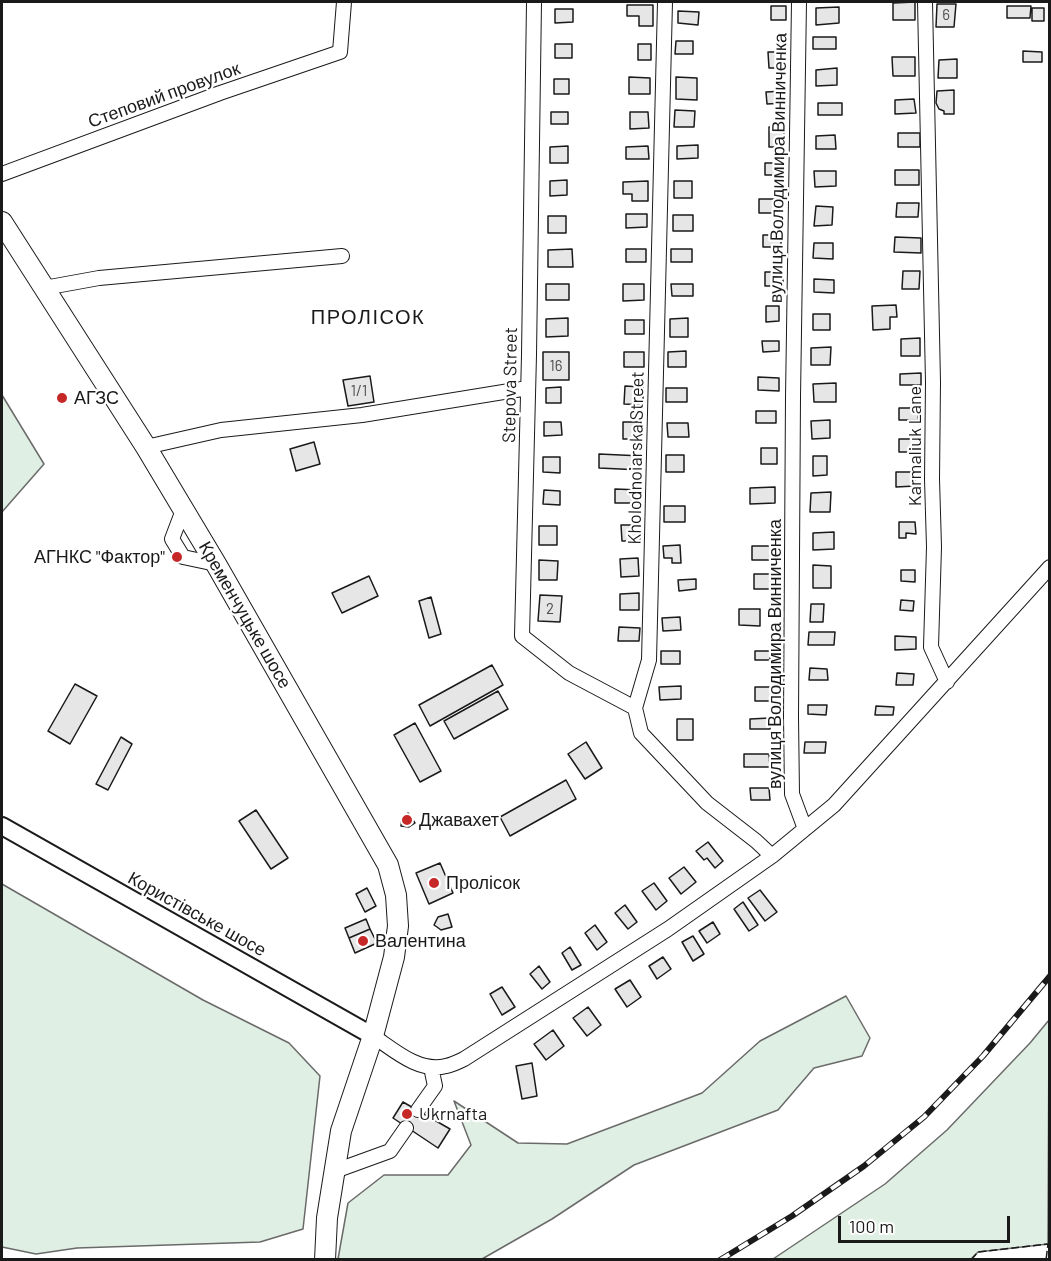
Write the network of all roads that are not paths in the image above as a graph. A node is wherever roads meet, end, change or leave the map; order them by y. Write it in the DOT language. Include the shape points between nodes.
graph roads {
  1 [pos="344,2"];
  2 [pos="534,2"];
  3 [pos="665,2"];
  4 [pos="799,2"];
  5 [pos="926,2"];
  6 [pos="2,174"];
  7 [pos="2,222"];
  8 [pos="342,256"];
  9 [pos="44,288"];
  10 [pos="528,388"];
  11 [pos="146,447"];
  12 [pos="1050,567"];
  13 [pos="947,682"];
  14 [pos="635,708"];
  15 [pos="2,826"];
  16 [pos="805,829"];
  17 [pos="772,856"];
  18 [pos="374,1036"];
  19 [pos="431,1067"];
  20 [pos="418,1110"];
  21 [pos="406,1128"];
  22 [pos="335,1171"];
  23 [pos="325,1260"];
  1 -- 6 [label="street, Степовий провулок" via="340,52"];
  2 -- 10 [label="street, Stepova Street"];
  3 -- 14 [label="street, Kholodnoiarska Street" via="650,660"];
  4 -- 16 [label="street, вулиця Володимира Винниченка" via="791,717 792,794"];
  5 -- 13 [label="street, Karmaliuk Lane" via="933,382 931,647"];
  7 -- 9 [label="highway, Кременчуцьке шосе"];
  8 -- 9 [label="street" via="99,278"];
  9 -- 11 [label="highway, Кременчуцьке шосе"];
  10 -- 11 [label="street" via="362,415 221,430"];
  10 -- 14 [label="street, Stepova Street" via="522,636 569,673"];
  11 -- 18 [label="highway, Кременчуцьке шосе" via="388,865 396,895 398,926"];
  12 -- 13 [label="street"];
  13 -- 16 [label="street" via="834,805"];
  14 -- 17 [label="street" via="641,733 707,803"];
  15 -- 18 [label="main road, Користівське шосе"];
  16 -- 17 [label="street"];
  17 -- 19 [label="street" via="668,929 464,1059 446,1067"];
  18 -- 19 [label="street" via="420,1065"];
  18 -- 22 [label="highway, Кременчуцьке шосе" via="341,1131"];
  19 -- 20 [label="street" via="435,1086"];
  21 -- 22 [label="street" via="390,1151"];
  22 -- 23 [label="highway, Кременчуцьке шосе"];
}
